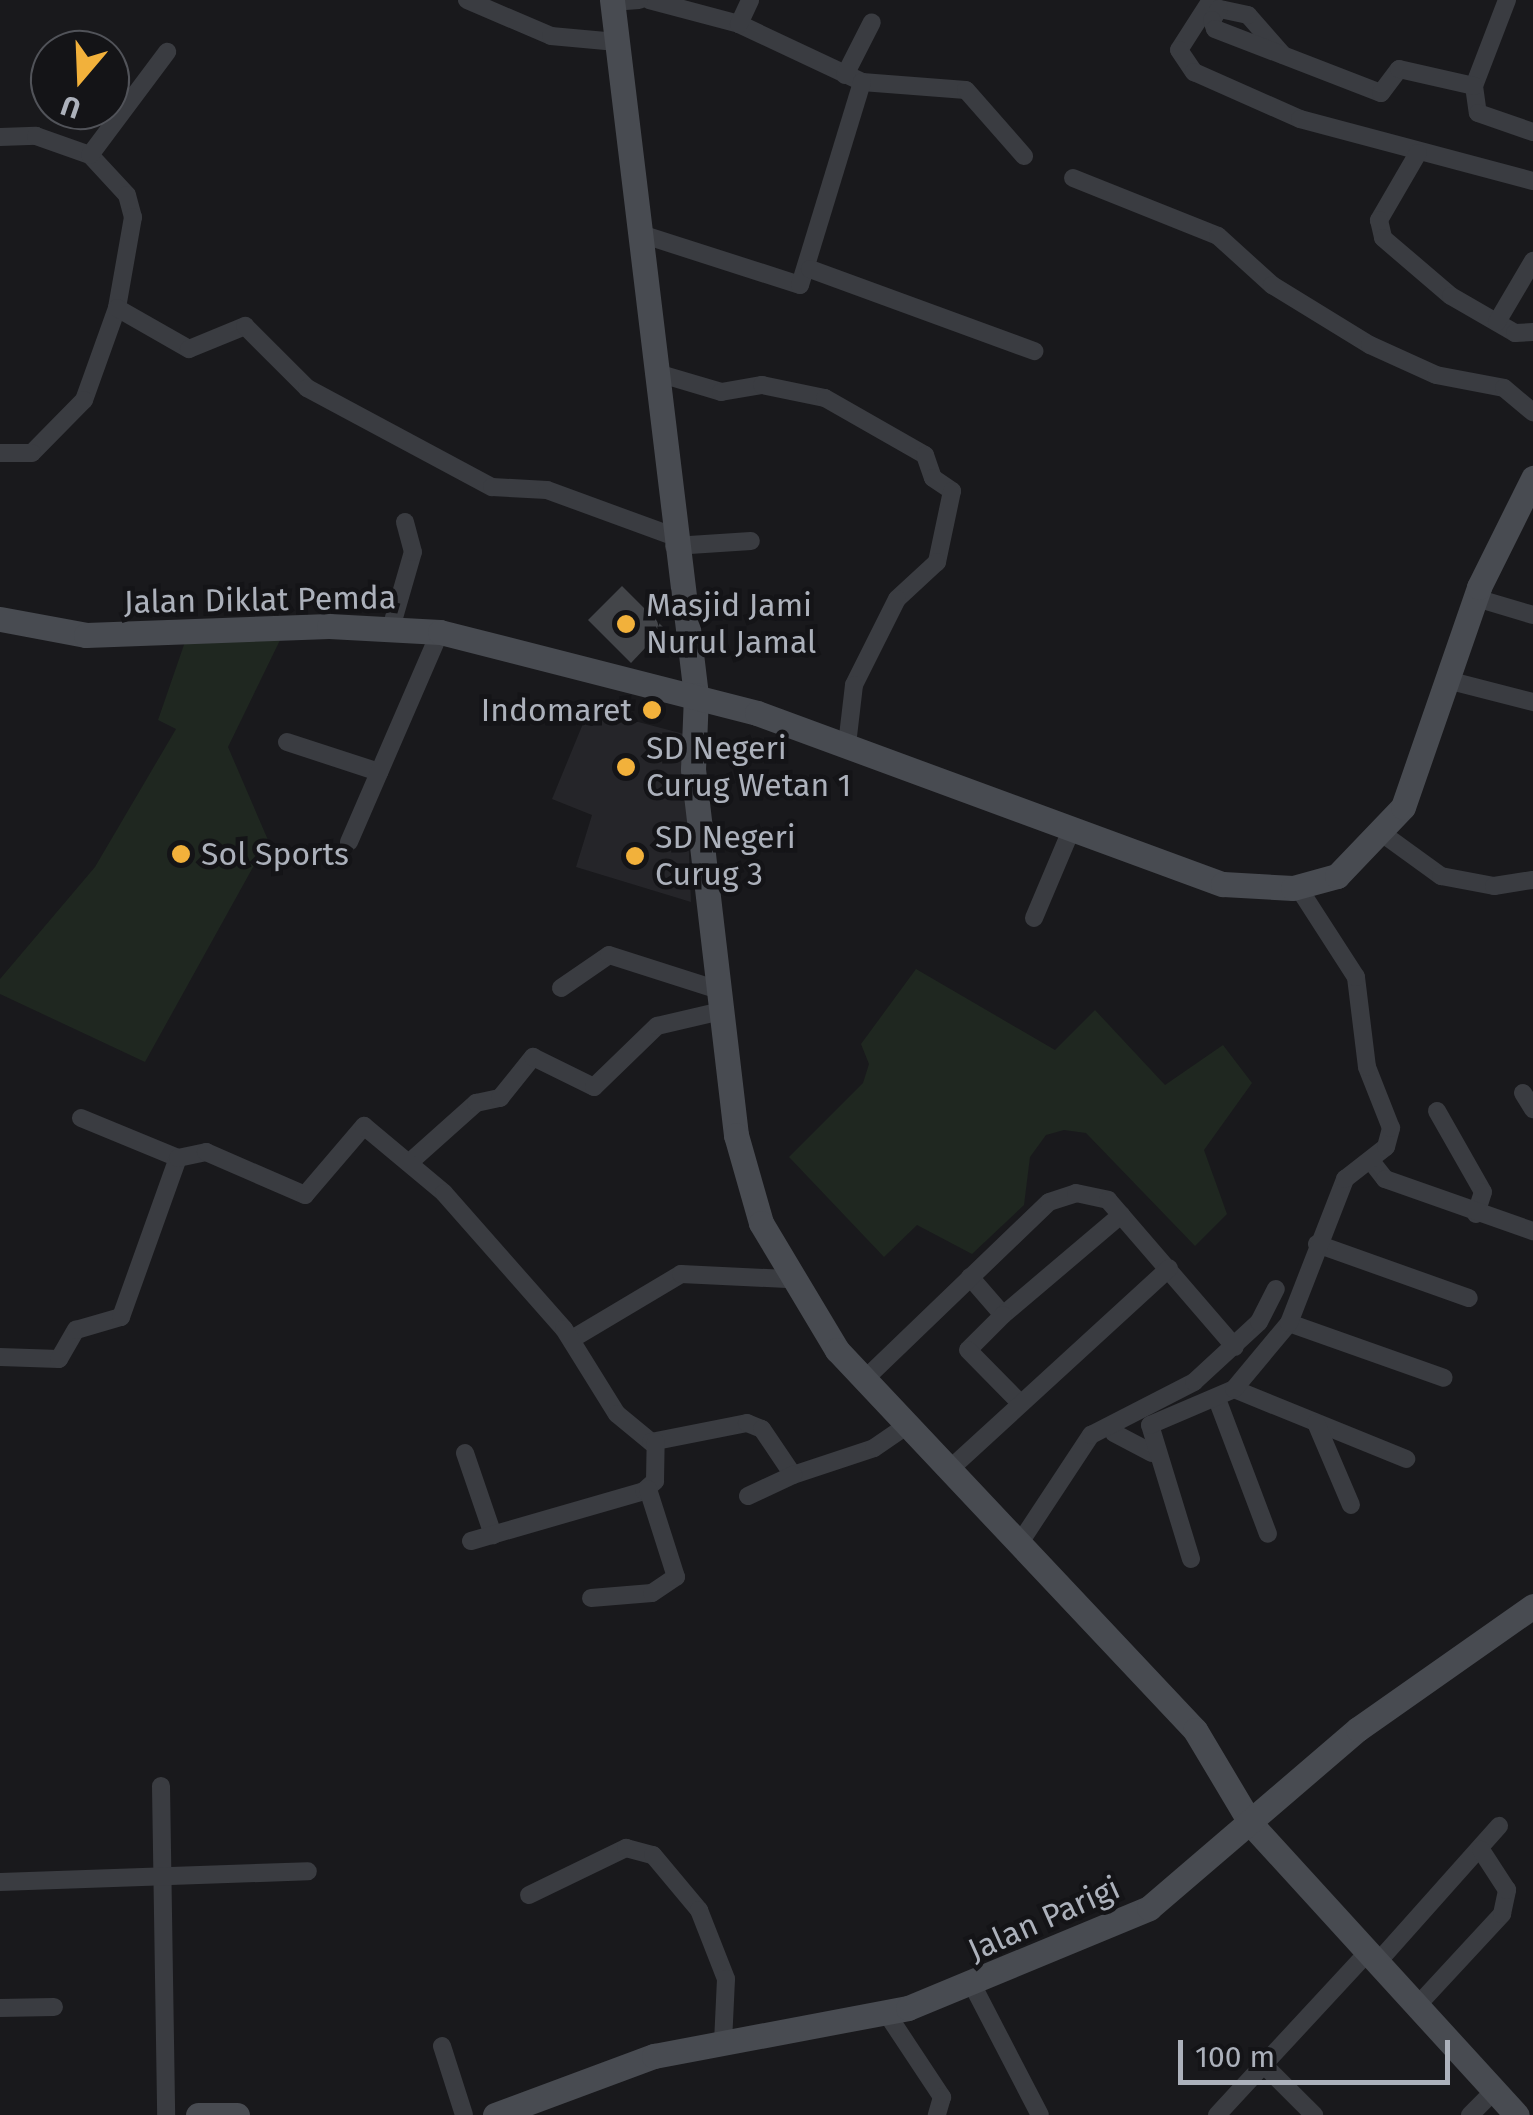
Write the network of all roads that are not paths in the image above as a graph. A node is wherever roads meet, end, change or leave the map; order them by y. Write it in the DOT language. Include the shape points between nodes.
graph roads {
  1 [pos="468,0"];
  2 [pos="639,0"];
  3 [pos="649,0"];
  4 [pos="750,0"];
  5 [pos="1211,0"];
  6 [pos="1508,0"];
  7 [pos="612,1"];
  8 [pos="872,22"];
  9 [pos="739,24"];
  10 [pos="617,42"];
  11 [pos="167,52"];
  12 [pos="1283,55"];
  13 [pos="854,78"];
  14 [pos="1474,86"];
  15 [pos="1533,132"];
  16 [pos="0,137"];
  17 [pos="1418,152"];
  18 [pos="90,155"];
  19 [pos="1024,156"];
  20 [pos="1073,178"];
  21 [pos="1533,181"];
  22 [pos="638,233"];
  23 [pos="1533,261"];
  24 [pos="810,270"];
  25 [pos="118,308"];
  26 [pos="1496,322"];
  27 [pos="1533,332"];
  28 [pos="1034,351"];
  29 [pos="654,372"];
  30 [pos="1533,412"];
  31 [pos="0,453"];
  32 [pos="1533,478"];
  33 [pos="406,522"];
  34 [pos="751,541"];
  35 [pos="673,542"];
  36 [pos="1476,598"];
  37 [pos="1533,615"];
  38 [pos="0,619"];
  39 [pos="391,628"];
  40 [pos="440,632"];
  41 [pos="1451,681"];
  42 [pos="696,695"];
  43 [pos="1533,702"];
  44 [pos="287,742"];
  45 [pos="847,745"];
  46 [pos="380,772"];
  47 [pos="1072,828"];
  48 [pos="1383,834"];
  49 [pos="349,842"];
  50 [pos="1533,880"];
  51 [pos="1298,887"];
  52 [pos="1034,918"];
  53 [pos="561,988"];
  54 [pos="720,1000"];
  55 [pos="1437,1111"];
  56 [pos="80,1118"];
  57 [pos="178,1158"];
  58 [pos="1372,1161"];
  59 [pos="410,1162"];
  60 [pos="1476,1214"];
  61 [pos="1121,1215"];
  62 [pos="1533,1231"];
  63 [pos="1317,1244"];
  64 [pos="1169,1268"];
  65 [pos="970,1278"];
  66 [pos="787,1279"];
  67 [pos="1276,1290"];
  68 [pos="1469,1298"];
  69 [pos="1003,1316"];
  70 [pos="1288,1323"];
  71 [pos="572,1338"];
  72 [pos="1235,1347"];
  73 [pos="0,1356"];
  74 [pos="1444,1378"];
  75 [pos="865,1379"];
  76 [pos="1234,1390"];
  77 [pos="1217,1400"];
  78 [pos="1020,1404"];
  79 [pos="1316,1422"];
  80 [pos="909,1424"];
  81 [pos="1114,1433"];
  82 [pos="656,1442"];
  83 [pos="1152,1452"];
  84 [pos="465,1453"];
  85 [pos="1406,1459"];
  86 [pos="950,1469"];
  87 [pos="792,1475"];
  88 [pos="648,1488"];
  89 [pos="748,1496"];
  90 [pos="1351,1505"];
  91 [pos="1268,1534"];
  92 [pos="493,1535"];
  93 [pos="471,1541"];
  94 [pos="1019,1544"];
  95 [pos="1191,1559"];
  96 [pos="592,1598"];
  97 [pos="1533,1606"];
  98 [pos="161,1786"];
  99 [pos="1250,1824"];
  100 [pos="1499,1826"];
  101 [pos="1480,1850"];
  102 [pos="308,1871"];
  103 [pos="162,1877"];
  104 [pos="0,1882"];
  105 [pos="529,1895"];
  106 [pos="1371,1959"];
  107 [pos="973,1986"];
  108 [pos="54,2007"];
  109 [pos="1416,2007"];
  110 [pos="0,2008"];
  111 [pos="887,2014"];
  112 [pos="722,2043"];
  113 [pos="442,2046"];
  114 [pos="1264,2064"];
  115 [pos="1493,2092"];
  116 [pos="166,2115"];
  117 [pos="198,2115"];
  118 [pos="238,2115"];
  119 [pos="464,2115"];
  120 [pos="495,2115"];
  121 [pos="937,2115"];
  122 [pos="1040,2115"];
  123 [pos="1217,2115"];
  124 [pos="1314,2115"];
  125 [pos="1470,2115"];
  126 [pos="1517,2115"];
  1 -- 10 [label="street" via="551,36"];
  2 -- 7 [label="street"];
  3 -- 9 [label="street"];
  4 -- 9 [label="street"];
  5 -- 17 [label="street" via="1179,50 1194,72 1300,119"];
  6 -- 14 [label="street"];
  7 -- 10 [label="street"];
  8 -- 13 [label="street"];
  9 -- 13 [label="street"];
  10 -- 22 [label="street"];
  11 -- 18 [label="street"];
  12 -- 14 [label="street" via="1381,94 1406,68"];
  13 -- 19 [label="street" via="966,90"];
  13 -- 24 [label="street"];
  14 -- 15 [label="street" via="1482,121"];
  16 -- 18 [label="street" via="36,136"];
  17 -- 21 [label="street"];
  17 -- 26 [label="street" via="1380,220 1383,238"];
  18 -- 25 [label="street" via="134,217"];
  20 -- 30 [label="street" via="1218,236 1262,278 1370,345 1450,379 1504,388"];
  22 -- 24 [label="street" via="795,285"];
  22 -- 29 [label="street"];
  23 -- 26 [label="street"];
  24 -- 28 [label="street"];
  25 -- 31 [label="street" via="62,431 32,453"];
  25 -- 35 [label="street" via="189,349 245,326 307,388 492,487 547,490"];
  26 -- 27 [label="street" via="1523,337"];
  29 -- 35 [label="street"];
  29 -- 45 [label="street" via="721,392 762,385 824,398 925,455 932,478 952,491 937,562 897,599 856,681"];
  32 -- 36 [label="street"];
  33 -- 39 [label="street" via="412,552"];
  34 -- 35 [label="street"];
  35 -- 42 [label="street"];
  36 -- 37 [label="street"];
  36 -- 41 [label="street"];
  38 -- 39 [label="street, Jalan Diklat Pemda" via="86,635"];
  39 -- 40 [label="street, Jalan Diklat Pemda"];
  40 -- 42 [label="street, Jalan Diklat Pemda"];
  40 -- 46 [label="street"];
  41 -- 43 [label="street"];
  41 -- 48 [label="street" via="1412,787"];
  42 -- 45 [label="street, Jalan Diklat Pemda"];
  42 -- 54 [label="street" via="693,769"];
  44 -- 46 [label="street"];
  45 -- 47 [label="street, Jalan Diklat Pemda"];
  46 -- 49 [label="street"];
  47 -- 51 [label="street, Jalan Diklat Pemda" via="1223,884"];
  47 -- 52 [label="street"];
  48 -- 50 [label="street" via="1442,876 1494,886"];
  48 -- 51 [label="street" via="1338,876"];
  51 -- 58 [label="street" via="1363,996 1368,1067 1391,1110 1386,1146"];
  53 -- 54 [label="street" via="590,959 614,954"];
  54 -- 59 [label="street" via="657,1026 594,1087 533,1056 500,1098 476,1103"];
  54 -- 66 [label="street" via="736,1135"];
  55 -- 60 [label="street" via="1483,1192"];
  56 -- 57 [label="street"];
  57 -- 59 [label="street" via="206,1152 299,1195 312,1190 359,1128"];
  57 -- 73 [label="street" via="121,1317 76,1330 59,1359"];
  58 -- 60 [label="street" via="1385,1179"];
  58 -- 63 [label="street" via="1345,1179"];
  59 -- 71 [label="street"];
  60 -- 62 [label="street"];
  61 -- 64 [label="street"];
  61 -- 65 [label="street" via="1094,1194 1050,1202"];
  61 -- 69 [label="street"];
  63 -- 68 [label="street"];
  63 -- 70 [label="street"];
  64 -- 72 [label="street"];
  64 -- 78 [label="street"];
  65 -- 69 [label="street"];
  65 -- 75 [label="street"];
  66 -- 71 [label="street" via="681,1274"];
  66 -- 75 [label="street"];
  67 -- 72 [label="street"];
  69 -- 78 [label="street" via="968,1350"];
  70 -- 74 [label="street"];
  70 -- 76 [label="street"];
  71 -- 82 [label="street" via="617,1414"];
  72 -- 94 [label="street" via="1194,1382 1091,1434"];
  75 -- 80 [label="street"];
  76 -- 77 [label="street"];
  76 -- 79 [label="street"];
  77 -- 83 [label="street" via="1150,1425"];
  77 -- 91 [label="street"];
  78 -- 86 [label="street"];
  79 -- 85 [label="street"];
  79 -- 90 [label="street"];
  80 -- 86 [label="street"];
  80 -- 87 [label="street" via="874,1448"];
  81 -- 83 [label="street"];
  82 -- 87 [label="street" via="747,1423"];
  82 -- 88 [label="street"];
  83 -- 95 [label="street"];
  84 -- 92 [label="street"];
  86 -- 94 [label="street"];
  87 -- 89 [label="street"];
  88 -- 92 [label="street"];
  88 -- 96 [label="street" via="676,1577 652,1592"];
  92 -- 93 [label="street"];
  94 -- 99 [label="street" via="1195,1730"];
  97 -- 99 [label="street, Jalan Parigi" via="1358,1728"];
  98 -- 103 [label="street"];
  99 -- 106 [label="street"];
  99 -- 107 [label="street, Jalan Parigi" via="1149,1908"];
  100 -- 101 [label="street"];
  101 -- 106 [label="street"];
  101 -- 109 [label="street" via="1507,1890 1502,1914"];
  102 -- 103 [label="street"];
  103 -- 104 [label="street"];
  103 -- 116 [label="street"];
  105 -- 112 [label="street" via="626,1848 654,1854 698,1910 726,1979"];
  106 -- 109 [label="street"];
  106 -- 114 [label="street"];
  107 -- 111 [label="street, Jalan Parigi"];
  107 -- 122 [label="street"];
  108 -- 110 [label="street"];
  109 -- 115 [label="street"];
  111 -- 112 [label="street, Jalan Parigi"];
  111 -- 121 [label="street" via="942,2098"];
  112 -- 120 [label="street, Jalan Parigi" via="615,2067"];
  113 -- 119 [label="street"];
  114 -- 123 [label="street"];
  114 -- 124 [label="street"];
  115 -- 125 [label="street"];
  115 -- 126 [label="street"];
  117 -- 118 [label="street"];
}
